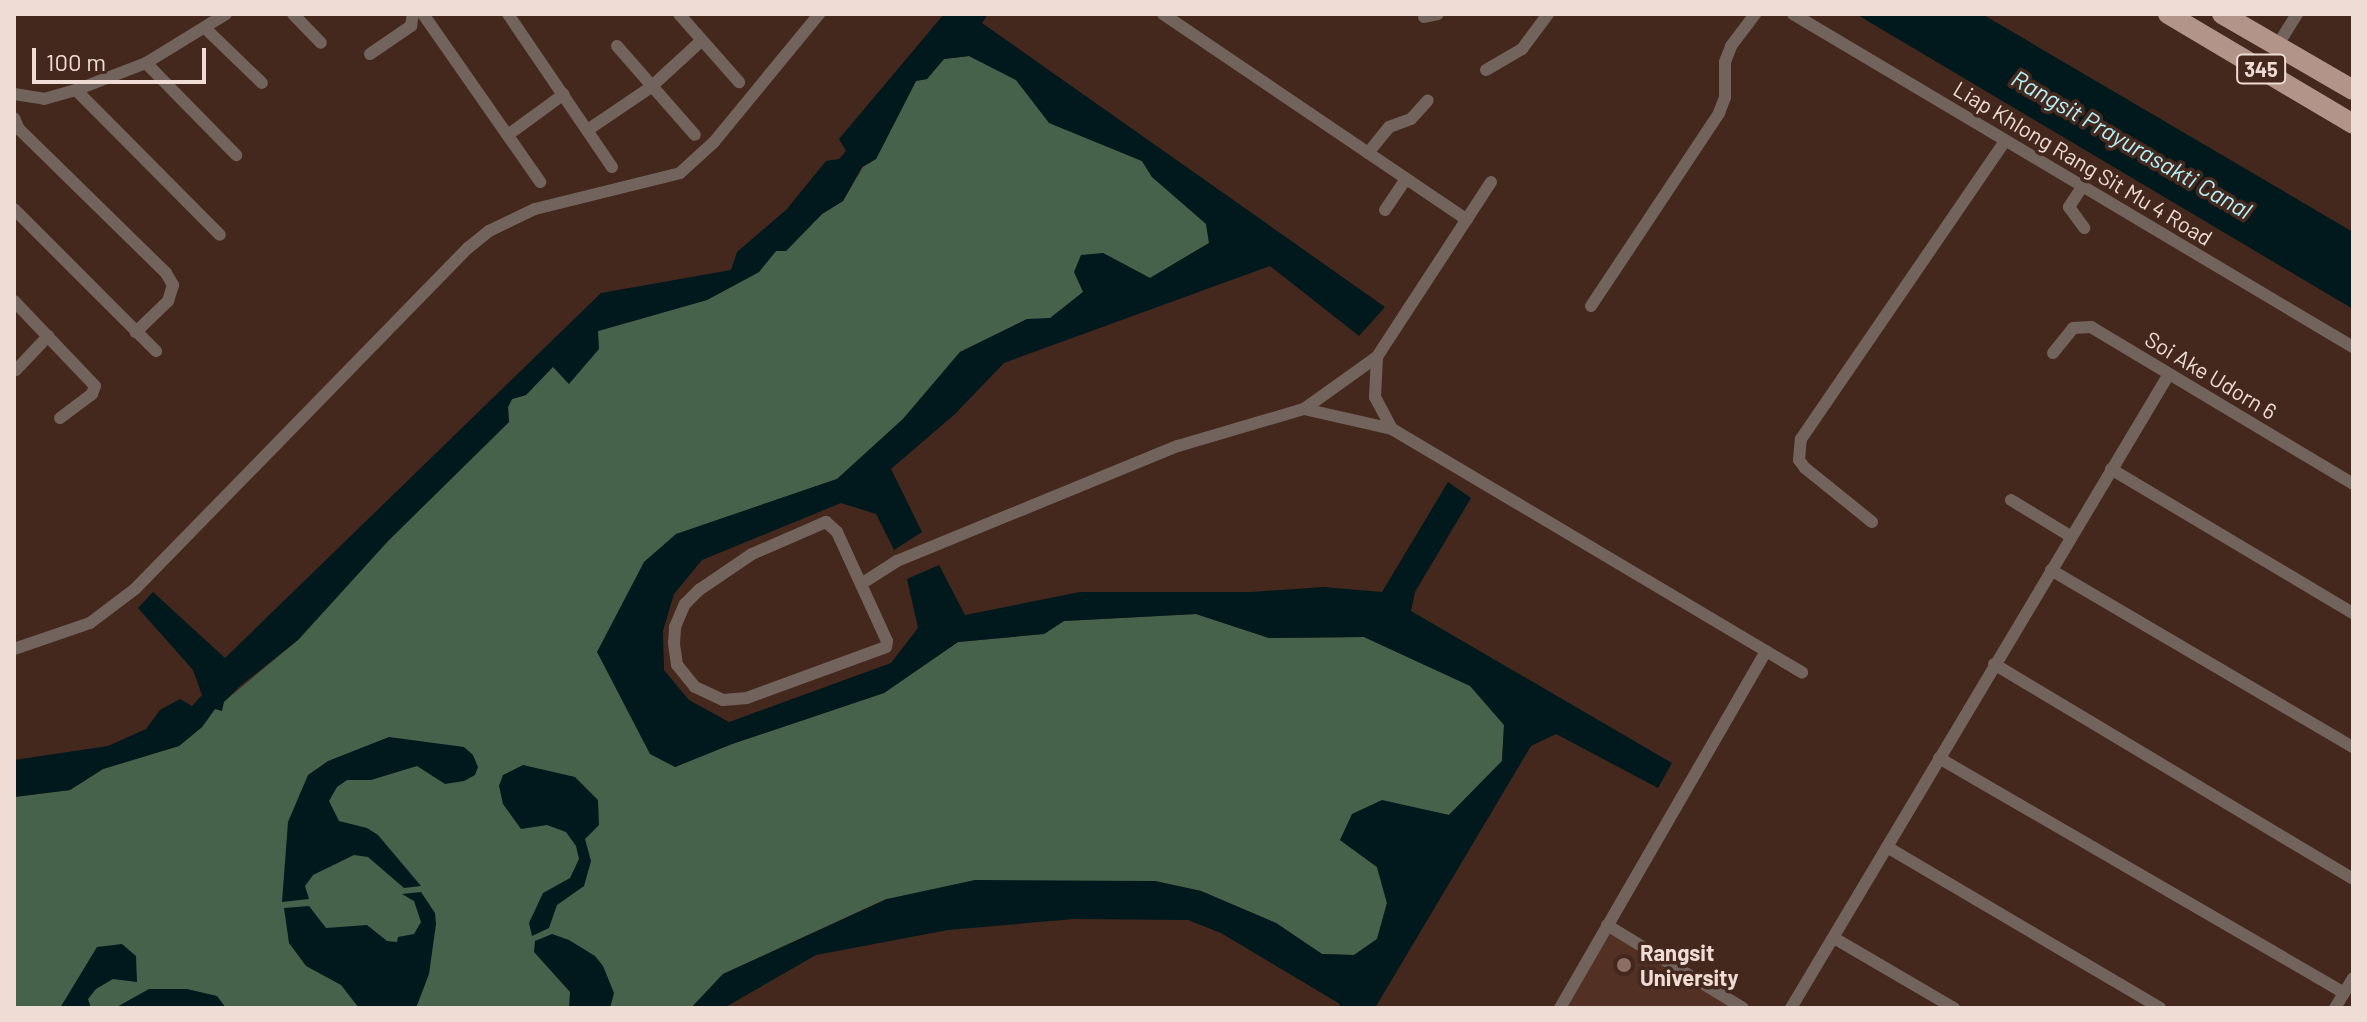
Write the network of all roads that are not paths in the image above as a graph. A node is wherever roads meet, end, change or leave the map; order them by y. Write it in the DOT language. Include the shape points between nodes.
graph roads {
  1 [pos="226,14"];
  2 [pos="293,14"];
  3 [pos="413,14"];
  4 [pos="423,14"];
  5 [pos="508,14"];
  6 [pos="679,14"];
  7 [pos="819,14"];
  8 [pos="1163,14"];
  9 [pos="1438,14"];
  10 [pos="1548,14"];
  11 [pos="1755,14"];
  12 [pos="1793,14"];
  13 [pos="2168,14"];
  14 [pos="2297,14"];
  15 [pos="2230,16"];
  16 [pos="1424,17"];
  17 [pos="205,28"];
  18 [pos="701,41"];
  19 [pos="321,43"];
  20 [pos="617,46"];
  21 [pos="2277,46"];
  22 [pos="370,54"];
  23 [pos="146,63"];
  24 [pos="1486,70"];
  25 [pos="739,82"];
  26 [pos="262,83"];
  27 [pos="651,87"];
  28 [pos="76,90"];
  29 [pos="2353,90"];
  30 [pos="564,94"];
  31 [pos="16,98"];
  32 [pos="1428,100"];
  33 [pos="14,118"];
  34 [pos="2353,124"];
  35 [pos="589,129"];
  36 [pos="508,135"];
  37 [pos="695,135"];
  38 [pos="2005,141"];
  39 [pos="1368,153"];
  40 [pos="236,155"];
  41 [pos="612,167"];
  42 [pos="1406,179"];
  43 [pos="540,182"];
  44 [pos="1491,182"];
  45 [pos="2082,187"];
  46 [pos="14,209"];
  47 [pos="1385,210"];
  48 [pos="1467,220"];
  49 [pos="2084,228"];
  50 [pos="220,235"];
  51 [pos="14,301"];
  52 [pos="1591,306"];
  53 [pos="136,332"];
  54 [pos="48,336"];
  55 [pos="2353,347"];
  56 [pos="156,351"];
  57 [pos="2053,353"];
  58 [pos="1377,357"];
  59 [pos="16,370"];
  60 [pos="2169,374"];
  61 [pos="1304,409"];
  62 [pos="60,418"];
  63 [pos="1392,429"];
  64 [pos="2111,469"];
  65 [pos="2353,484"];
  66 [pos="2011,500"];
  67 [pos="1872,522"];
  68 [pos="2070,536"];
  69 [pos="2051,570"];
  70 [pos="861,584"];
  71 [pos="2353,613"];
  72 [pos="14,649"];
  73 [pos="1766,651"];
  74 [pos="1994,664"];
  75 [pos="1802,672"];
  76 [pos="2353,747"];
  77 [pos="1939,758"];
  78 [pos="1887,847"];
  79 [pos="2353,879"];
  80 [pos="1607,925"];
  81 [pos="1834,938"];
  82 [pos="2353,978"];
  83 [pos="2344,993"];
  84 [pos="1734,1006"];
  85 [pos="1560,1008"];
  86 [pos="1791,1008"];
  87 [pos="1954,1008"];
  88 [pos="2160,1008"];
  89 [pos="2335,1008"];
  1 -- 17 [label="street"];
  2 -- 19 [label="street"];
  3 -- 22 [label="street" via="411,26"];
  4 -- 36 [label="street"];
  5 -- 30 [label="street"];
  6 -- 18 [label="street"];
  7 -- 72 [label="street" via="714,142 688,166 668,178 535,209 489,231 135,589 90,623"];
  8 -- 39 [label="street"];
  9 -- 16 [label="street"];
  10 -- 24 [label="street" via="1522,49"];
  11 -- 52 [label="street" via="1725,62 1725,97 1719,113"];
  12 -- 38 [label="street, Liap Khlong Rang Sit Mu 4 Road"];
  13 -- 34 [label="main road, 345"];
  14 -- 21 [label="street"];
  15 -- 21 [label="main road, 345"];
  17 -- 23 [label="street"];
  17 -- 26 [label="street"];
  18 -- 25 [label="street"];
  18 -- 27 [label="street"];
  20 -- 27 [label="street"];
  21 -- 29 [label="main road, 345"];
  23 -- 28 [label="street"];
  23 -- 40 [label="street"];
  27 -- 35 [label="street"];
  27 -- 37 [label="street"];
  28 -- 31 [label="street" via="44,99"];
  28 -- 50 [label="street"];
  30 -- 35 [label="street"];
  30 -- 36 [label="street"];
  32 -- 39 [label="street" via="1411,119 1389,127"];
  33 -- 53 [label="street" via="173,285 168,301"];
  35 -- 41 [label="street"];
  36 -- 43 [label="street"];
  38 -- 45 [label="street, Liap Khlong Rang Sit Mu 4 Road"];
  38 -- 67 [label="street" via="1801,439 1799,460 1805,468"];
  39 -- 42 [label="street"];
  42 -- 47 [label="street"];
  42 -- 48 [label="street"];
  44 -- 48 [label="street"];
  45 -- 49 [label="street" via="2069,207"];
  45 -- 55 [label="street, Liap Khlong Rang Sit Mu 4 Road"];
  46 -- 53 [label="street"];
  48 -- 58 [label="street"];
  51 -- 54 [label="street"];
  53 -- 56 [label="street"];
  54 -- 59 [label="street"];
  54 -- 62 [label="street" via="95,386"];
  57 -- 60 [label="street, Soi Ake Udorn 6" via="2073,328 2091,327"];
  58 -- 61 [label="street"];
  58 -- 63 [label="street" via="1375,397"];
  60 -- 64 [label="street"];
  60 -- 65 [label="street, Soi Ake Udorn 6"];
  61 -- 63 [label="street"];
  61 -- 70 [label="street" via="1178,446 897,561"];
  63 -- 73 [label="street"];
  64 -- 68 [label="street"];
  64 -- 71 [label="street"];
  66 -- 68 [label="street"];
  68 -- 69 [label="street"];
  69 -- 74 [label="street"];
  69 -- 76 [label="street"];
  70 -- 70 [label="street" via="887,641 882,651 734,700 708,696 677,665 675,627 685,604 752,554 826,522 834,527"];
  73 -- 75 [label="street"];
  73 -- 80 [label="street"];
  74 -- 77 [label="street"];
  74 -- 79 [label="street"];
  77 -- 78 [label="street"];
  77 -- 83 [label="street"];
  78 -- 81 [label="street"];
  78 -- 88 [label="street"];
  80 -- 84 [label="street"];
  80 -- 85 [label="street"];
  81 -- 86 [label="street"];
  81 -- 87 [label="street"];
  82 -- 83 [label="street"];
  83 -- 89 [label="street"];
}
